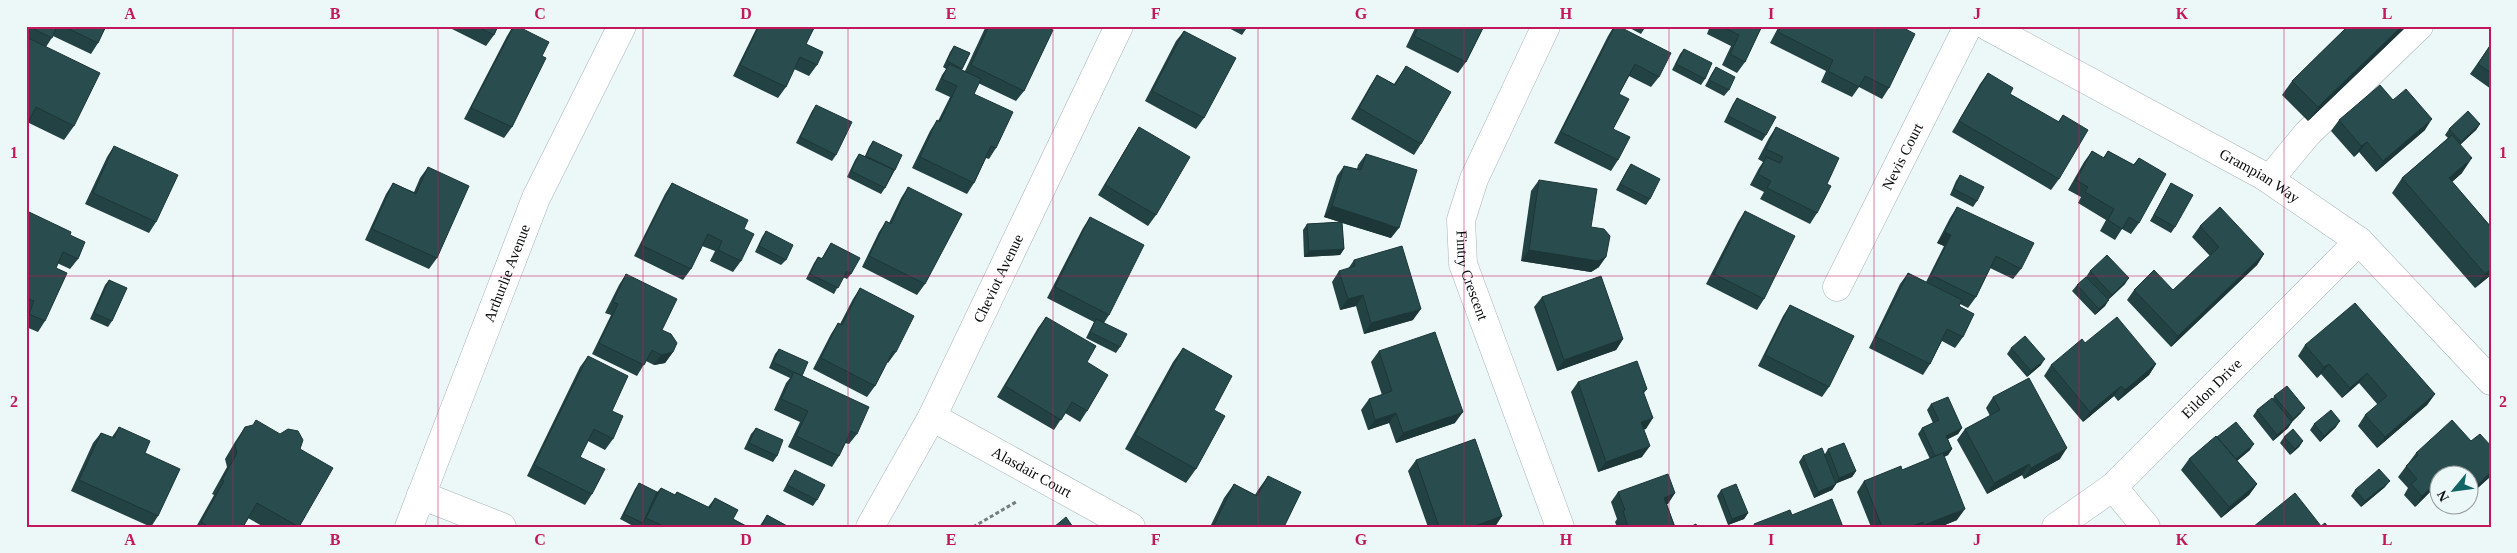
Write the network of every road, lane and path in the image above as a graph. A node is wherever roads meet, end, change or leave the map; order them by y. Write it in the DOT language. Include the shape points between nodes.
graph roads {
  1 [pos="622,26"];
  2 [pos="1119,26"];
  3 [pos="1546,26"];
  4 [pos="1968,26"];
  5 [pos="2419,26"];
  6 [pos="1994,28"];
  7 [pos="2270,180"];
  8 [pos="2360,241"];
  9 [pos="1837,288"];
  10 [pos="2491,382"];
  11 [pos="932,417"];
  12 [pos="1038,476"];
  13 [pos="2113,487"];
  14 [pos="421,495"];
  15 [pos="409,527"];
  16 [pos="502,527"];
  17 [pos="870,527"];
  18 [pos="973,527"];
  19 [pos="1131,527"];
  20 [pos="1560,527"];
  21 [pos="2056,527"];
  22 [pos="2146,527"];
  1 -- 14 [label="street, Arthurlie Avenue" via="536,198"];
  2 -- 11 [label="street, Cheviot Avenue"];
  3 -- 20 [label="street, Fintry Crescent" via="1474,179 1461,220 1463,264"];
  4 -- 9 [label="street, Nevis Court"];
  5 -- 7 [label="street" via="2307,134"];
  6 -- 7 [label="street, Grampian Way"];
  7 -- 8 [label="street, Grampian Way"];
  8 -- 10 [label="street, Grampian Way"];
  8 -- 13 [label="street, Eildon Drive"];
  11 -- 12 [label="street, Alasdair Court"];
  11 -- 17 [label="street, Cheviot Avenue"];
  12 -- 18 [label="path" via="1029,494"];
  12 -- 19 [label="street, Alasdair Court"];
  13 -- 21 [label="street, Eildon Drive"];
  13 -- 22 [label="street"];
  14 -- 15 [label="street, Arthurlie Avenue"];
  14 -- 16 [label="street"];
}
